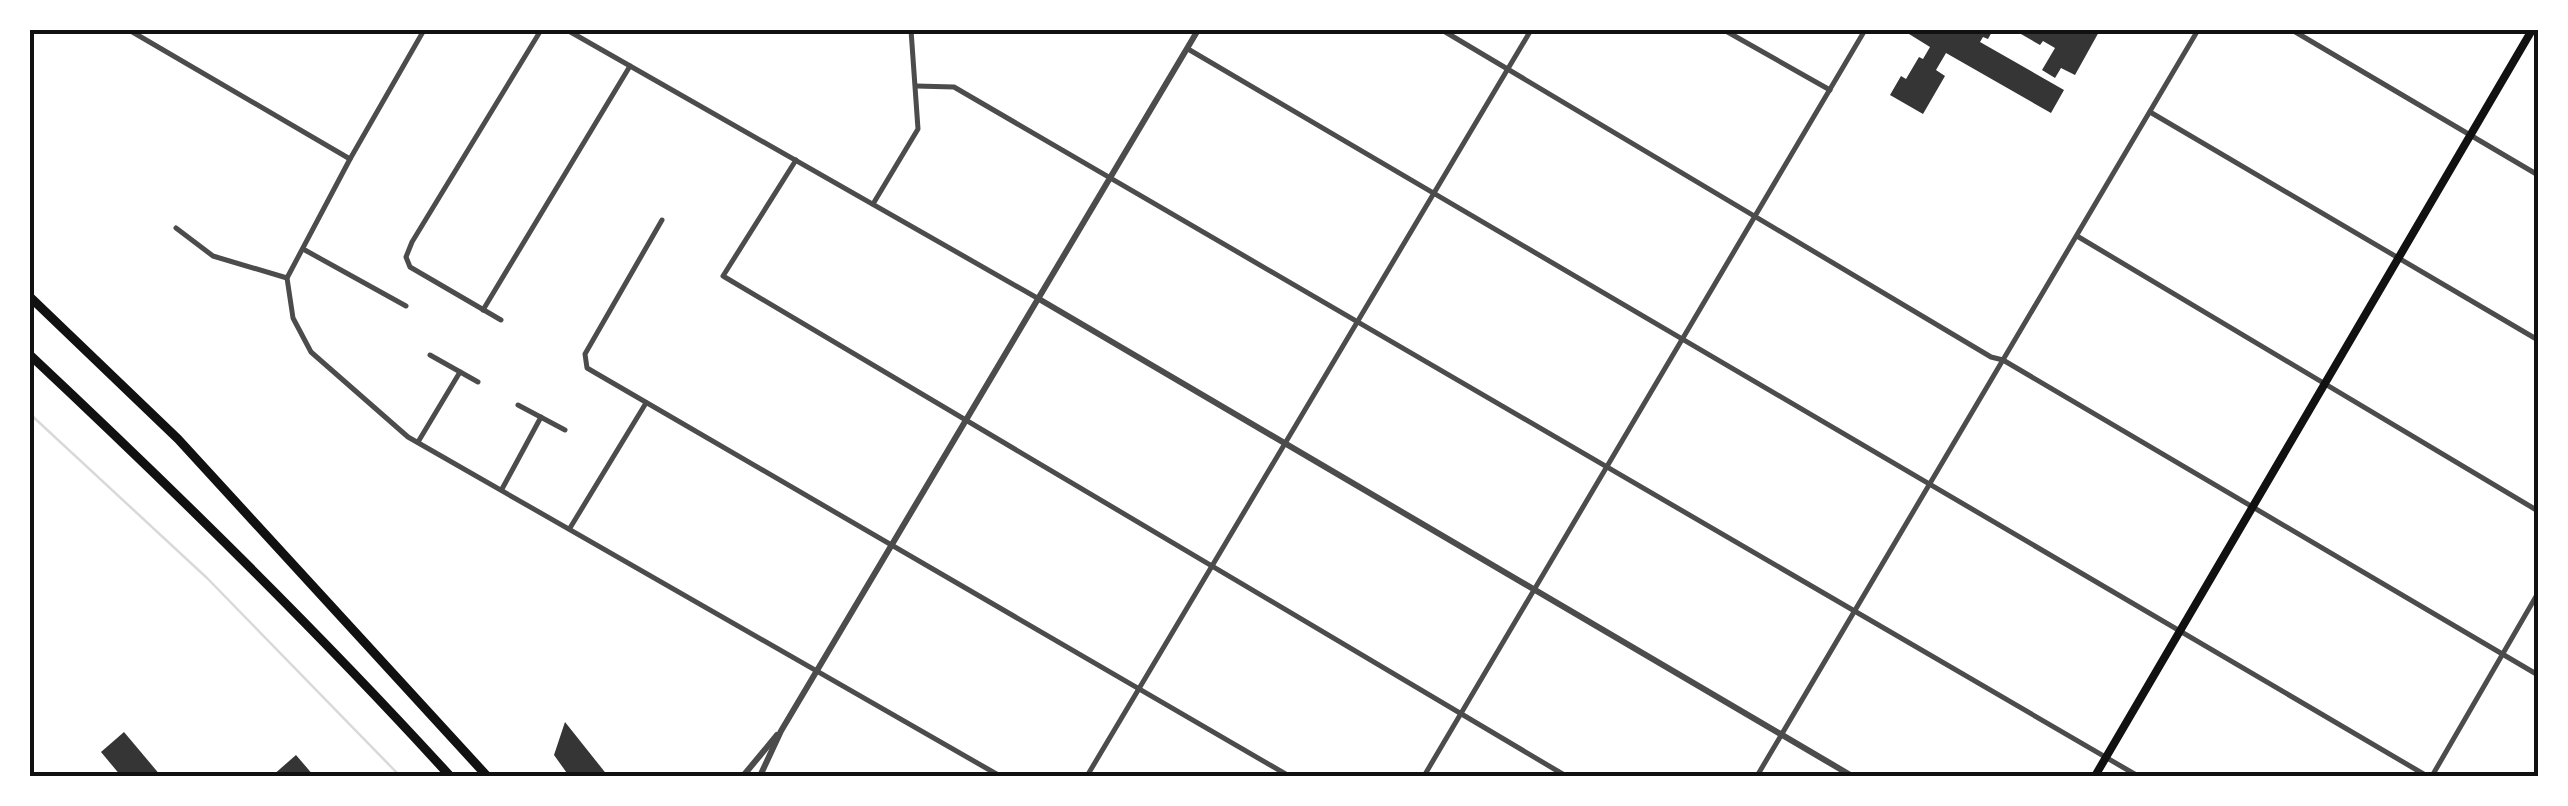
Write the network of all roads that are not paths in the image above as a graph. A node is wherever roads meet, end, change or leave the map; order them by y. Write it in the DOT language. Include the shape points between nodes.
graph roads {
  1 [pos="128,30"];
  2 [pos="424,30"];
  3 [pos="542,30"];
  4 [pos="567,30"];
  5 [pos="910,30"];
  6 [pos="1198,30"];
  7 [pos="1442,30"];
  8 [pos="1531,30"];
  9 [pos="1724,30"];
  10 [pos="1865,30"];
  11 [pos="2198,30"];
  12 [pos="2292,30"];
  13 [pos="2532,30"];
  14 [pos="1187,48"];
  15 [pos="630,66"];
  16 [pos="1508,69"];
  17 [pos="916,86"];
  18 [pos="1830,90"];
  19 [pos="2150,112"];
  20 [pos="2470,135"];
  21 [pos="350,159"];
  22 [pos="796,160"];
  23 [pos="2538,175"];
  24 [pos="1112,178"];
  25 [pos="1434,194"];
  26 [pos="873,204"];
  27 [pos="1756,215"];
  28 [pos="662,220"];
  29 [pos="176,228"];
  30 [pos="2076,236"];
  31 [pos="302,249"];
  32 [pos="2398,260"];
  33 [pos="288,278"];
  34 [pos="30,297"];
  35 [pos="1039,299"];
  36 [pos="406,306"];
  37 [pos="483,310"];
  38 [pos="501,320"];
  39 [pos="1358,322"];
  40 [pos="1682,340"];
  41 [pos="2538,340"];
  42 [pos="30,354"];
  43 [pos="430,355"];
  44 [pos="2003,360"];
  45 [pos="460,372"];
  46 [pos="478,382"];
  47 [pos="2326,384"];
  48 [pos="646,403"];
  49 [pos="518,404"];
  50 [pos="541,418"];
  51 [pos="968,421"];
  52 [pos="564,430"];
  53 [pos="418,443"];
  54 [pos="1285,444"];
  55 [pos="1607,467"];
  56 [pos="1929,485"];
  57 [pos="502,490"];
  58 [pos="2253,508"];
  59 [pos="2538,511"];
  60 [pos="570,528"];
  61 [pos="894,546"];
  62 [pos="1212,566"];
  63 [pos="1534,590"];
  64 [pos="2538,593"];
  65 [pos="1855,611"];
  66 [pos="2180,632"];
  67 [pos="2502,654"];
  68 [pos="818,670"];
  69 [pos="2538,675"];
  70 [pos="1139,689"];
  71 [pos="1461,714"];
  72 [pos="781,731"];
  73 [pos="1782,735"];
  74 [pos="2106,757"];
  75 [pos="450,776"];
  76 [pos="488,776"];
  77 [pos="742,776"];
  78 [pos="760,776"];
  79 [pos="1000,776"];
  80 [pos="1087,776"];
  81 [pos="1288,776"];
  82 [pos="1424,776"];
  83 [pos="1566,776"];
  84 [pos="1757,776"];
  85 [pos="1852,776"];
  86 [pos="2095,776"];
  87 [pos="2138,776"];
  88 [pos="2430,776"];
  1 -- 21 [label="street"];
  2 -- 21 [label="street"];
  3 -- 37 [label="street" via="406,257 410,267"];
  4 -- 15 [label="street"];
  5 -- 17 [label="street"];
  6 -- 14 [label="street"];
  7 -- 16 [label="street"];
  8 -- 16 [label="street"];
  9 -- 18 [label="street"];
  10 -- 18 [label="street"];
  11 -- 19 [label="street"];
  12 -- 20 [label="street"];
  13 -- 20 [label="main road"];
  14 -- 24 [label="street"];
  14 -- 25 [label="street"];
  15 -- 22 [label="street"];
  15 -- 37 [label="street"];
  16 -- 25 [label="street"];
  16 -- 27 [label="street"];
  17 -- 24 [label="street" via="954,87"];
  17 -- 26 [label="street" via="918,129"];
  18 -- 27 [label="street"];
  19 -- 30 [label="street"];
  19 -- 32 [label="street"];
  20 -- 23 [label="street"];
  20 -- 32 [label="main road"];
  21 -- 31 [label="street"];
  22 -- 26 [label="street"];
  22 -- 51 [label="street" via="723,276"];
  24 -- 35 [label="street"];
  24 -- 39 [label="street"];
  25 -- 39 [label="street"];
  25 -- 40 [label="street"];
  26 -- 35 [label="street"];
  27 -- 40 [label="street"];
  27 -- 44 [label="street"];
  28 -- 48 [label="street" via="585,354 587,368"];
  29 -- 33 [label="street" via="213,256"];
  30 -- 44 [label="street"];
  30 -- 47 [label="street"];
  31 -- 33 [label="street"];
  31 -- 36 [label="street"];
  32 -- 41 [label="street"];
  32 -- 47 [label="main road"];
  33 -- 53 [label="street" via="293,318 311,352"];
  34 -- 76 [label="highway" via="178,439"];
  35 -- 51 [label="street"];
  35 -- 54 [label="street"];
  37 -- 38 [label="street"];
  39 -- 54 [label="street"];
  39 -- 55 [label="street"];
  40 -- 55 [label="street"];
  40 -- 56 [label="street"];
  42 -- 75 [label="highway" via="336,651"];
  43 -- 45 [label="street"];
  44 -- 56 [label="street"];
  44 -- 58 [label="street"];
  45 -- 46 [label="street"];
  45 -- 53 [label="street"];
  47 -- 58 [label="main road"];
  47 -- 59 [label="street"];
  48 -- 60 [label="street"];
  48 -- 61 [label="street"];
  49 -- 50 [label="street"];
  50 -- 52 [label="street"];
  50 -- 57 [label="street"];
  51 -- 61 [label="street"];
  51 -- 62 [label="street"];
  53 -- 57 [label="street"];
  54 -- 62 [label="street"];
  54 -- 63 [label="street"];
  55 -- 63 [label="street"];
  55 -- 65 [label="street"];
  56 -- 65 [label="street"];
  56 -- 66 [label="street"];
  57 -- 60 [label="street"];
  58 -- 66 [label="main road"];
  58 -- 67 [label="street"];
  60 -- 68 [label="street"];
  61 -- 68 [label="street"];
  61 -- 70 [label="street"];
  62 -- 70 [label="street"];
  62 -- 71 [label="street"];
  63 -- 71 [label="street"];
  63 -- 73 [label="street"];
  64 -- 67 [label="street"];
  65 -- 73 [label="street"];
  65 -- 74 [label="street"];
  66 -- 74 [label="main road"];
  66 -- 88 [label="street"];
  67 -- 69 [label="street"];
  67 -- 88 [label="street"];
  68 -- 72 [label="street"];
  68 -- 79 [label="street"];
  70 -- 80 [label="street"];
  70 -- 81 [label="street"];
  71 -- 82 [label="street"];
  71 -- 83 [label="street"];
  72 -- 77 [label="street"];
  72 -- 78 [label="street"];
  73 -- 84 [label="street"];
  73 -- 85 [label="street"];
  74 -- 86 [label="main road"];
  74 -- 87 [label="street"];
}
